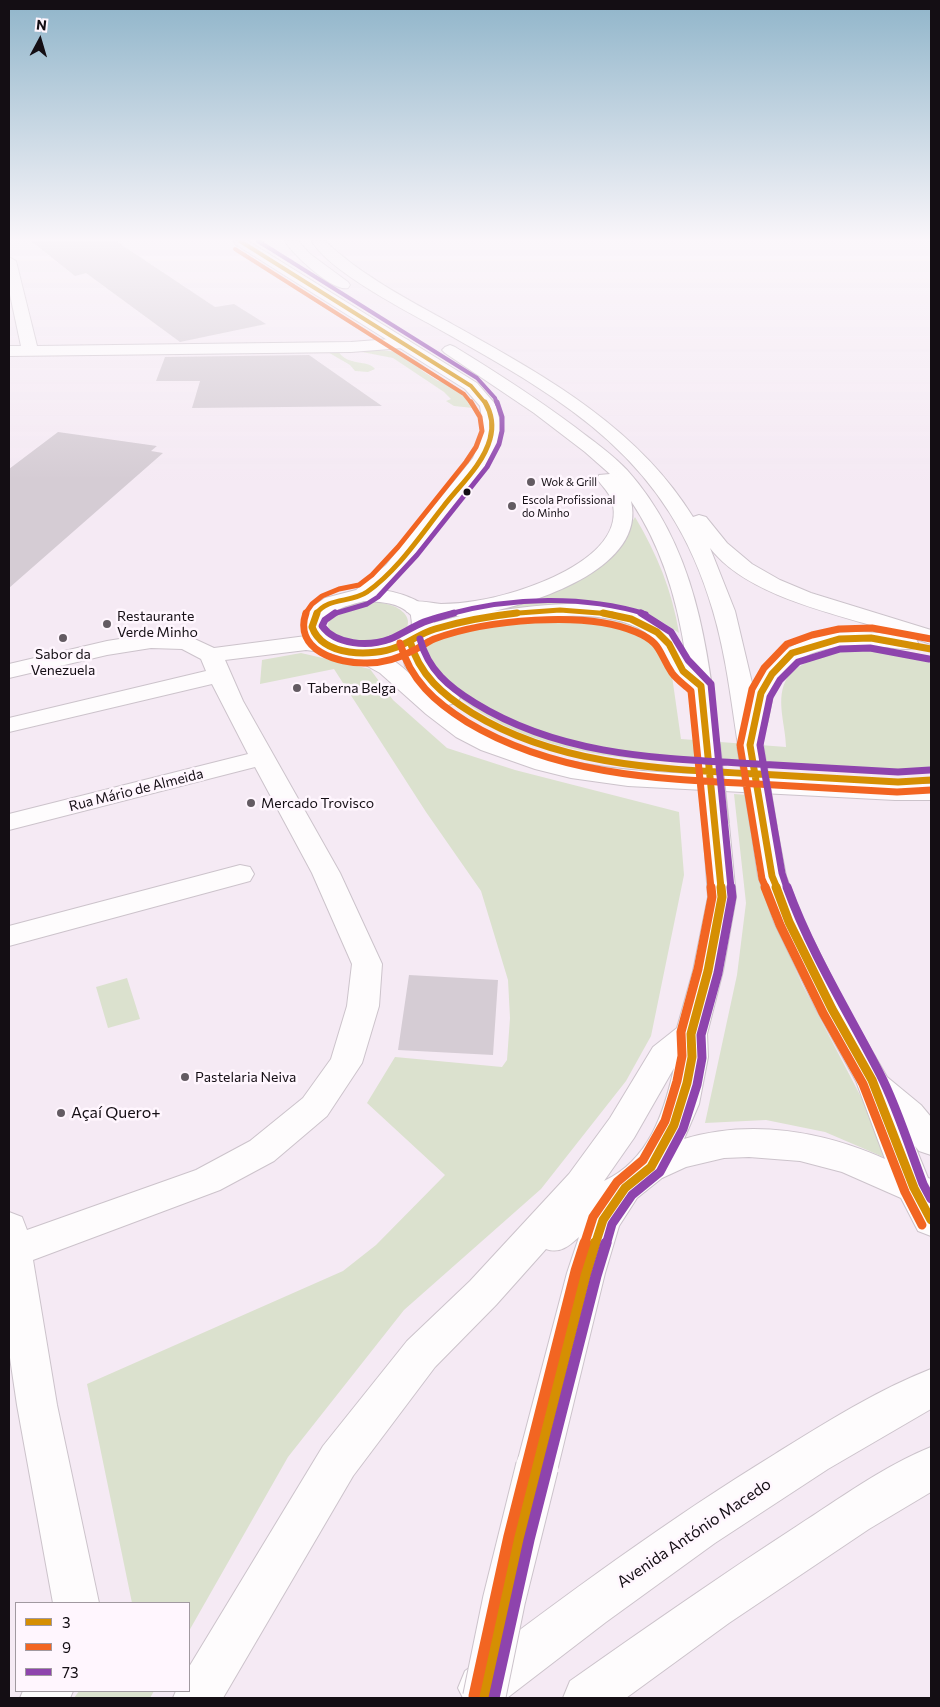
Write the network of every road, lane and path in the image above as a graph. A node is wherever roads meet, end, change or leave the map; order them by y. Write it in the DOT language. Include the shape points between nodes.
graph roads {
  1 [pos="367,321"];
  2 [pos="401,321"];
  3 [pos="436,321"];
  4 [pos="16,323"];
  5 [pos="403,343"];
  6 [pos="30,351"];
  7 [pos="9,352"];
  8 [pos="561,424"];
  9 [pos="677,506"];
  10 [pos="393,569"];
  11 [pos="364,595"];
  12 [pos="410,605"];
  13 [pos="312,629"];
  14 [pos="931,637"];
  15 [pos="414,638"];
  16 [pos="270,646"];
  17 [pos="329,646"];
  18 [pos="931,648"];
  19 [pos="362,653"];
  20 [pos="215,665"];
  21 [pos="9,671"];
  22 [pos="700,686"];
  23 [pos="9,725"];
  24 [pos="750,744"];
  25 [pos="262,758"];
  26 [pos="931,780"];
  27 [pos="931,792"];
  28 [pos="9,822"];
  29 [pos="240,874"];
  30 [pos="9,936"];
  31 [pos="691,1034"];
  32 [pos="872,1080"];
  33 [pos="931,1141"];
  34 [pos="638,1177"];
  35 [pos="923,1192"];
  36 [pos="931,1220"];
  37 [pos="11,1239"];
  38 [pos="483,1293"];
  39 [pos="931,1388"];
  40 [pos="931,1468"];
  41 [pos="76,1602"];
  42 [pos="197,1698"];
  43 [pos="470,1698"];
  44 [pos="484,1698"];
  45 [pos="587,1698"];
  1 -- 5 [label="main road"];
  2 -- 8 [label="main road" via="508,386"];
  3 -- 9 [label="main road" via="537,380 604,427 643,463"];
  4 -- 6 [label="main road"];
  5 -- 6 [label="main road" via="351,347"];
  5 -- 10 [label="main road" via="471,386 488,405 493,431 482,459"];
  6 -- 7 [label="main road"];
  8 -- 12 [label="main road" via="619,495 623,510 620,530 608,550 561,583 518,599 457,610"];
  8 -- 22 [label="main road" via="626,480 670,554 688,610"];
  9 -- 14 [label="main road" via="697,518 735,564 754,576 789,592"];
  9 -- 24 [label="main road" via="703,553 724,611"];
  10 -- 11 [label="main road"];
  10 -- 12 [label="main road" via="396,589"];
  11 -- 12 [label="main road" via="379,595"];
  11 -- 13 [label="main road" via="339,600 320,610 313,619"];
  12 -- 15 [label="main road" via="422,616 423,625"];
  13 -- 16 [label="main road"];
  13 -- 17 [label="main road"];
  15 -- 19 [label="main road" via="388,650"];
  15 -- 22 [label="main road" via="466,621 560,611 602,611 652,628 668,642 680,667"];
  15 -- 26 [label="main road" via="416,666 439,690 466,712 503,733 537,746 594,761 641,768 888,781"];
  16 -- 17 [label="main road" via="306,643"];
  16 -- 20 [label="main road"];
  17 -- 19 [label="main road"];
  18 -- 24 [label="main road" via="871,638 839,639 792,653 772,674 761,693"];
  19 -- 27 [label="main road" via="391,669 454,725 490,745 531,760 587,774"];
  20 -- 21 [label="main road" via="186,642 151,641"];
  20 -- 23 [label="main road"];
  20 -- 25 [label="main road"];
  22 -- 31 [label="main road, bridge" via="722,897 708,971"];
  24 -- 32 [label="main road, bridge" via="772,876 789,922 828,1002"];
  25 -- 28 [label="main road, Rua Mário de Almeida"];
  25 -- 37 [label="main road" via="326,873 366,964 363,1006 346,1063 315,1108 262,1152 208,1180"];
  29 -- 30 [label="main road"];
  31 -- 34 [label="main road" via="692,1056 674,1126"];
  31 -- 38 [label="main road" via="664,1056 622,1128 582,1185"];
  32 -- 33 [label="main road"];
  32 -- 35 [label="main road"];
  34 -- 35 [label="main road" via="678,1154 703,1146 771,1144 848,1160"];
  34 -- 38 [label="main road" via="596,1202"];
  34 -- 44 [label="main road, bridge" via="603,1220 586,1273 504,1600"];
  35 -- 36 [label="main road"];
  37 -- 41 [label="main road" via="37,1405"];
  38 -- 42 [label="main road" via="421,1354 338,1461"];
  39 -- 43 [label="main road, Avenida António Macedo" via="809,1456 678,1541"];
  40 -- 45 [label="main road" via="712,1607"];
}
